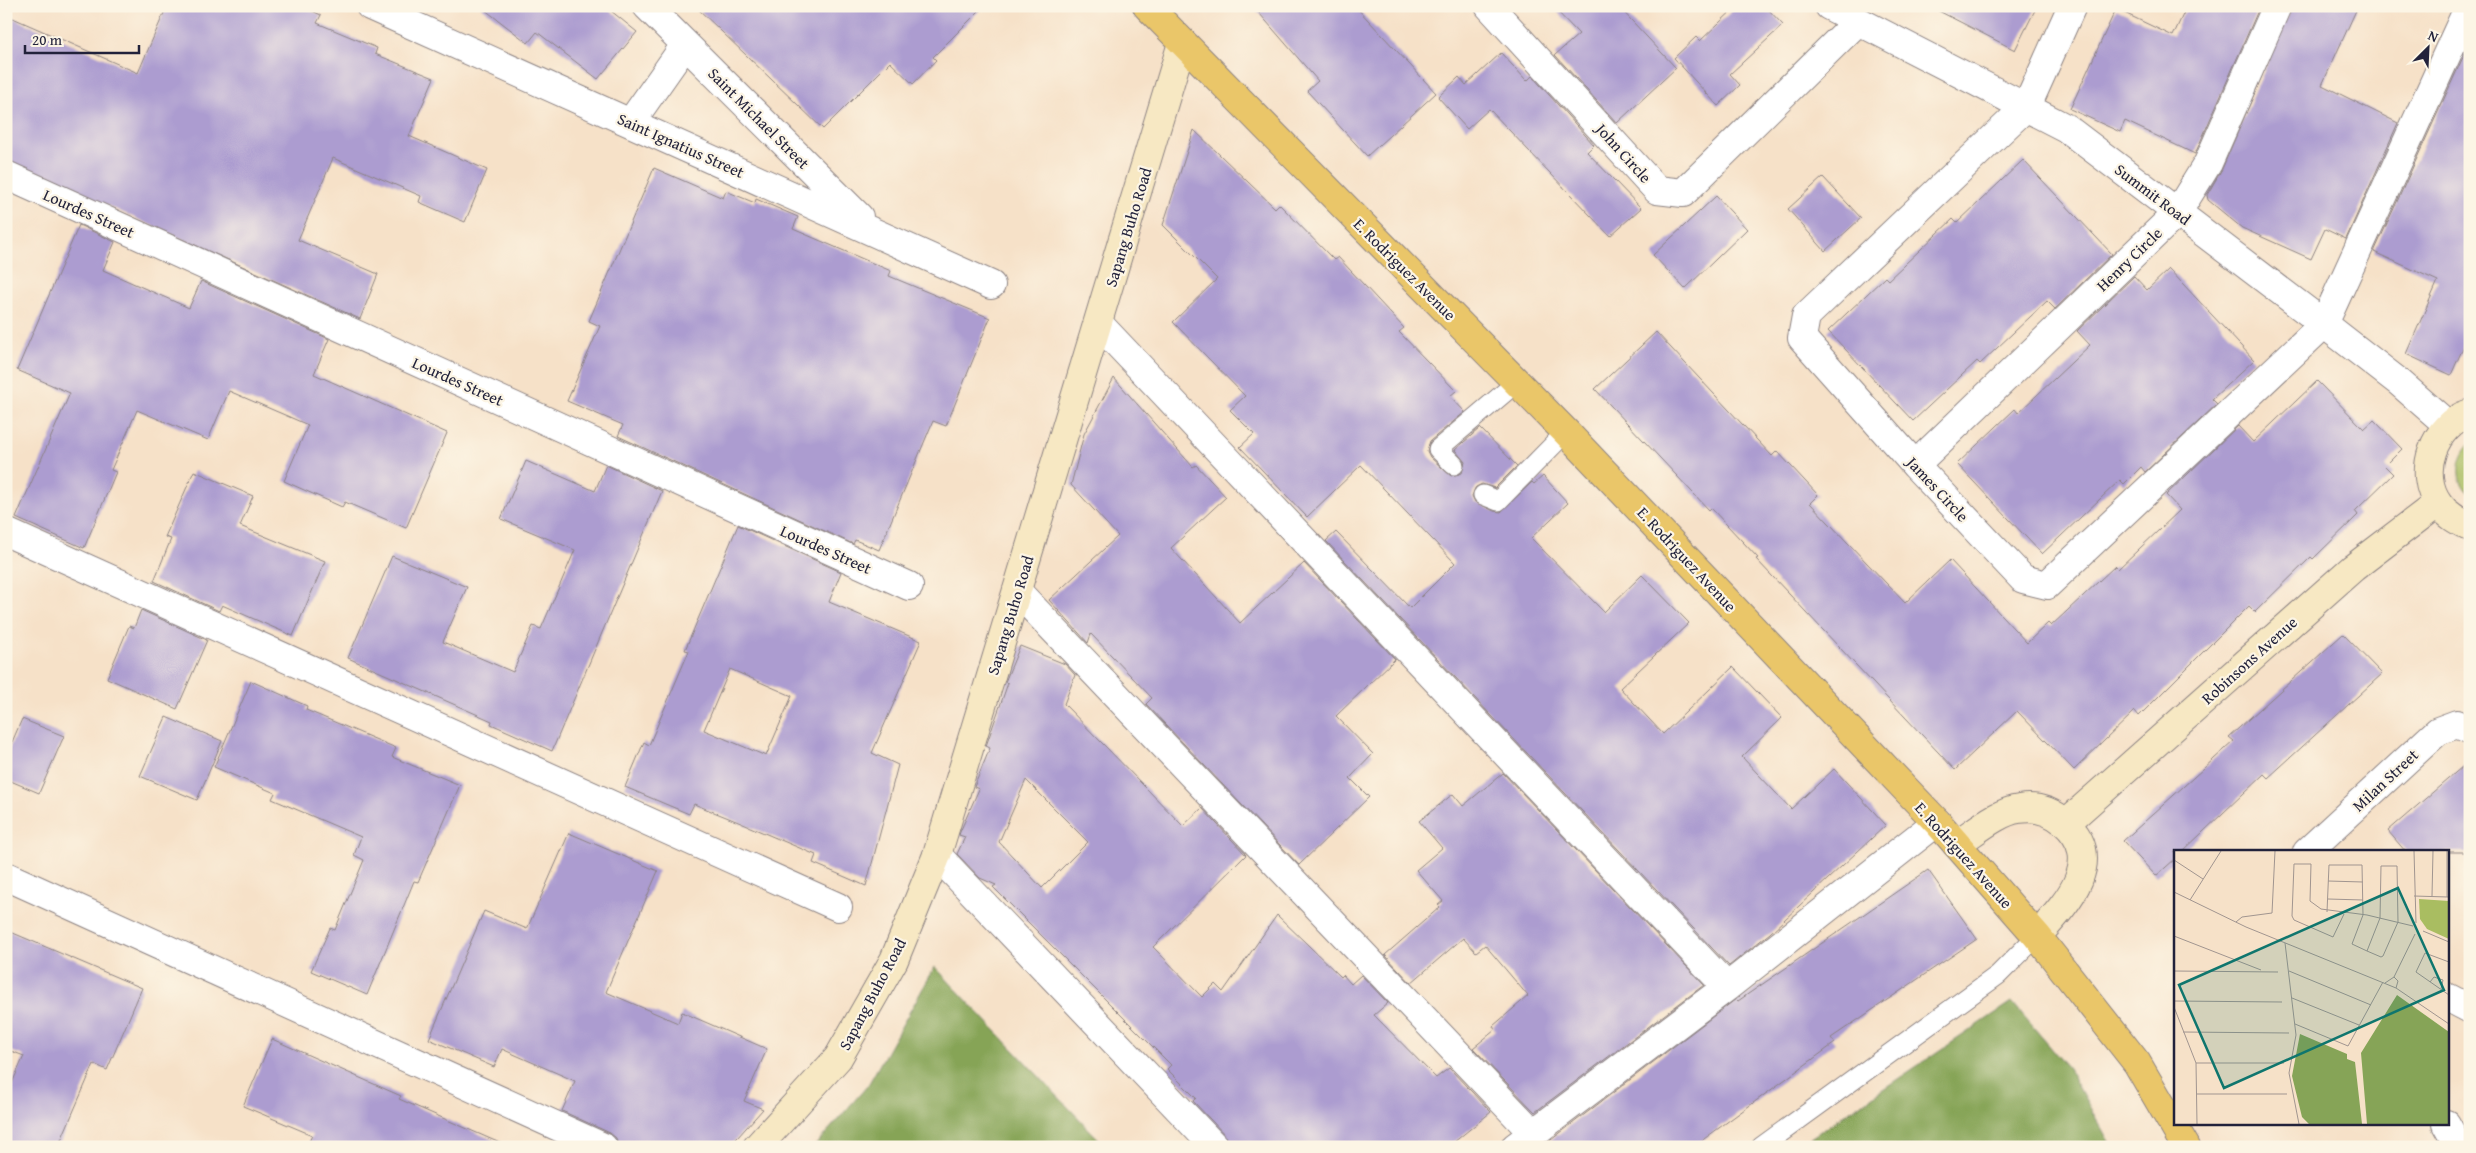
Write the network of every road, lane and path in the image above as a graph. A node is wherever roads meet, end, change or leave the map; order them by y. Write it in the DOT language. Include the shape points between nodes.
graph roads {
  1 [pos="370,6"];
  2 [pos="647,6"];
  3 [pos="1147,6"];
  4 [pos="1490,6"];
  5 [pos="1830,6"];
  6 [pos="2072,6"];
  7 [pos="2277,6"];
  8 [pos="2470,6"];
  9 [pos="1857,22"];
  10 [pos="1182,43"];
  11 [pos="685,45"];
  12 [pos="2027,106"];
  13 [pos="631,122"];
  14 [pos="6,175"];
  15 [pos="2178,213"];
  16 [pos="871,229"];
  17 [pos="992,285"];
  18 [pos="1099,324"];
  19 [pos="2324,324"];
  20 [pos="1517,382"];
  21 [pos="2459,419"];
  22 [pos="1566,432"];
  23 [pos="1454,465"];
  24 [pos="1915,465"];
  25 [pos="1483,495"];
  26 [pos="2438,503"];
  27 [pos="2470,527"];
  28 [pos="6,532"];
  29 [pos="909,586"];
  30 [pos="1017,591"];
  31 [pos="2470,730"];
  32 [pos="1937,822"];
  33 [pos="2066,824"];
  34 [pos="1956,844"];
  35 [pos="2309,850"];
  36 [pos="937,855"];
  37 [pos="6,876"];
  38 [pos="838,907"];
  39 [pos="2037,936"];
  40 [pos="1727,987"];
  41 [pos="2448,998"];
  42 [pos="2470,1009"];
  43 [pos="1524,1140"];
  44 [pos="603,1147"];
  45 [pos="757,1147"];
  46 [pos="1215,1147"];
  47 [pos="1761,1147"];
  48 [pos="2186,1147"];
  1 -- 13 [label="street, Saint Ignatius Street"];
  2 -- 11 [label="street, Saint Michael Street"];
  3 -- 10 [label="main road, E. Rodriguez Avenue"];
  4 -- 9 [label="street, John Circle" via="1657,190 1683,193"];
  5 -- 9 [label="street, Summit Road"];
  6 -- 12 [label="street"];
  7 -- 15 [label="street, Henry Circle" via="2208,163"];
  8 -- 19 [label="street"];
  9 -- 12 [label="street, Summit Road"];
  10 -- 18 [label="street, Sapang Buho Road"];
  10 -- 20 [label="main road, E. Rodriguez Avenue"];
  11 -- 13 [label="street"];
  11 -- 16 [label="street, Saint Michael Street"];
  12 -- 15 [label="street, Summit Road" via="2066,128"];
  12 -- 24 [label="street, James Circle" via="1806,316 1802,338"];
  13 -- 16 [label="street, Saint Ignatius Street"];
  14 -- 29 [label="street, Lourdes Street"];
  15 -- 19 [label="street, Summit Road"];
  15 -- 24 [label="street, Henry Circle"];
  16 -- 17 [label="street, Saint Ignatius Street"];
  18 -- 30 [label="street, Sapang Buho Road"];
  18 -- 40 [label="street"];
  19 -- 21 [label="street, Summit Road" via="2400,383"];
  19 -- 24 [label="street, James Circle" via="2047,585 2023,580"];
  20 -- 22 [label="main road, E. Rodriguez Avenue"];
  20 -- 23 [label="lane" via="1438,449"];
  21 -- 26 [label="street" via="2432,448 2429,476"];
  22 -- 25 [label="lane" via="1498,501"];
  22 -- 32 [label="main road, E. Rodriguez Avenue"];
  26 -- 27 [label="street" via="2453,518"];
  26 -- 33 [label="street, Robinsons Avenue" via="2353,568"];
  28 -- 38 [label="street"];
  30 -- 36 [label="street, Sapang Buho Road"];
  30 -- 43 [label="street"];
  31 -- 35 [label="street, Milan Street" via="2457,724 2438,731"];
  32 -- 34 [label="main road, E. Rodriguez Avenue"];
  32 -- 40 [label="street"];
  33 -- 34 [label="street" via="2052,812 2035,808 2017,809 2001,815"];
  33 -- 39 [label="street" via="2077,837 2083,854 2082,872 2066,904"];
  34 -- 39 [label="main road, E. Rodriguez Avenue"];
  36 -- 45 [label="street, Sapang Buho Road" via="894,960 838,1058"];
  36 -- 46 [label="street"];
  37 -- 44 [label="street"];
  39 -- 47 [label="lane" via="1998,976"];
  39 -- 48 [label="main road, E. Rodriguez Avenue" via="2137,1063"];
  40 -- 43 [label="street"];
  41 -- 42 [label="street"];
}
